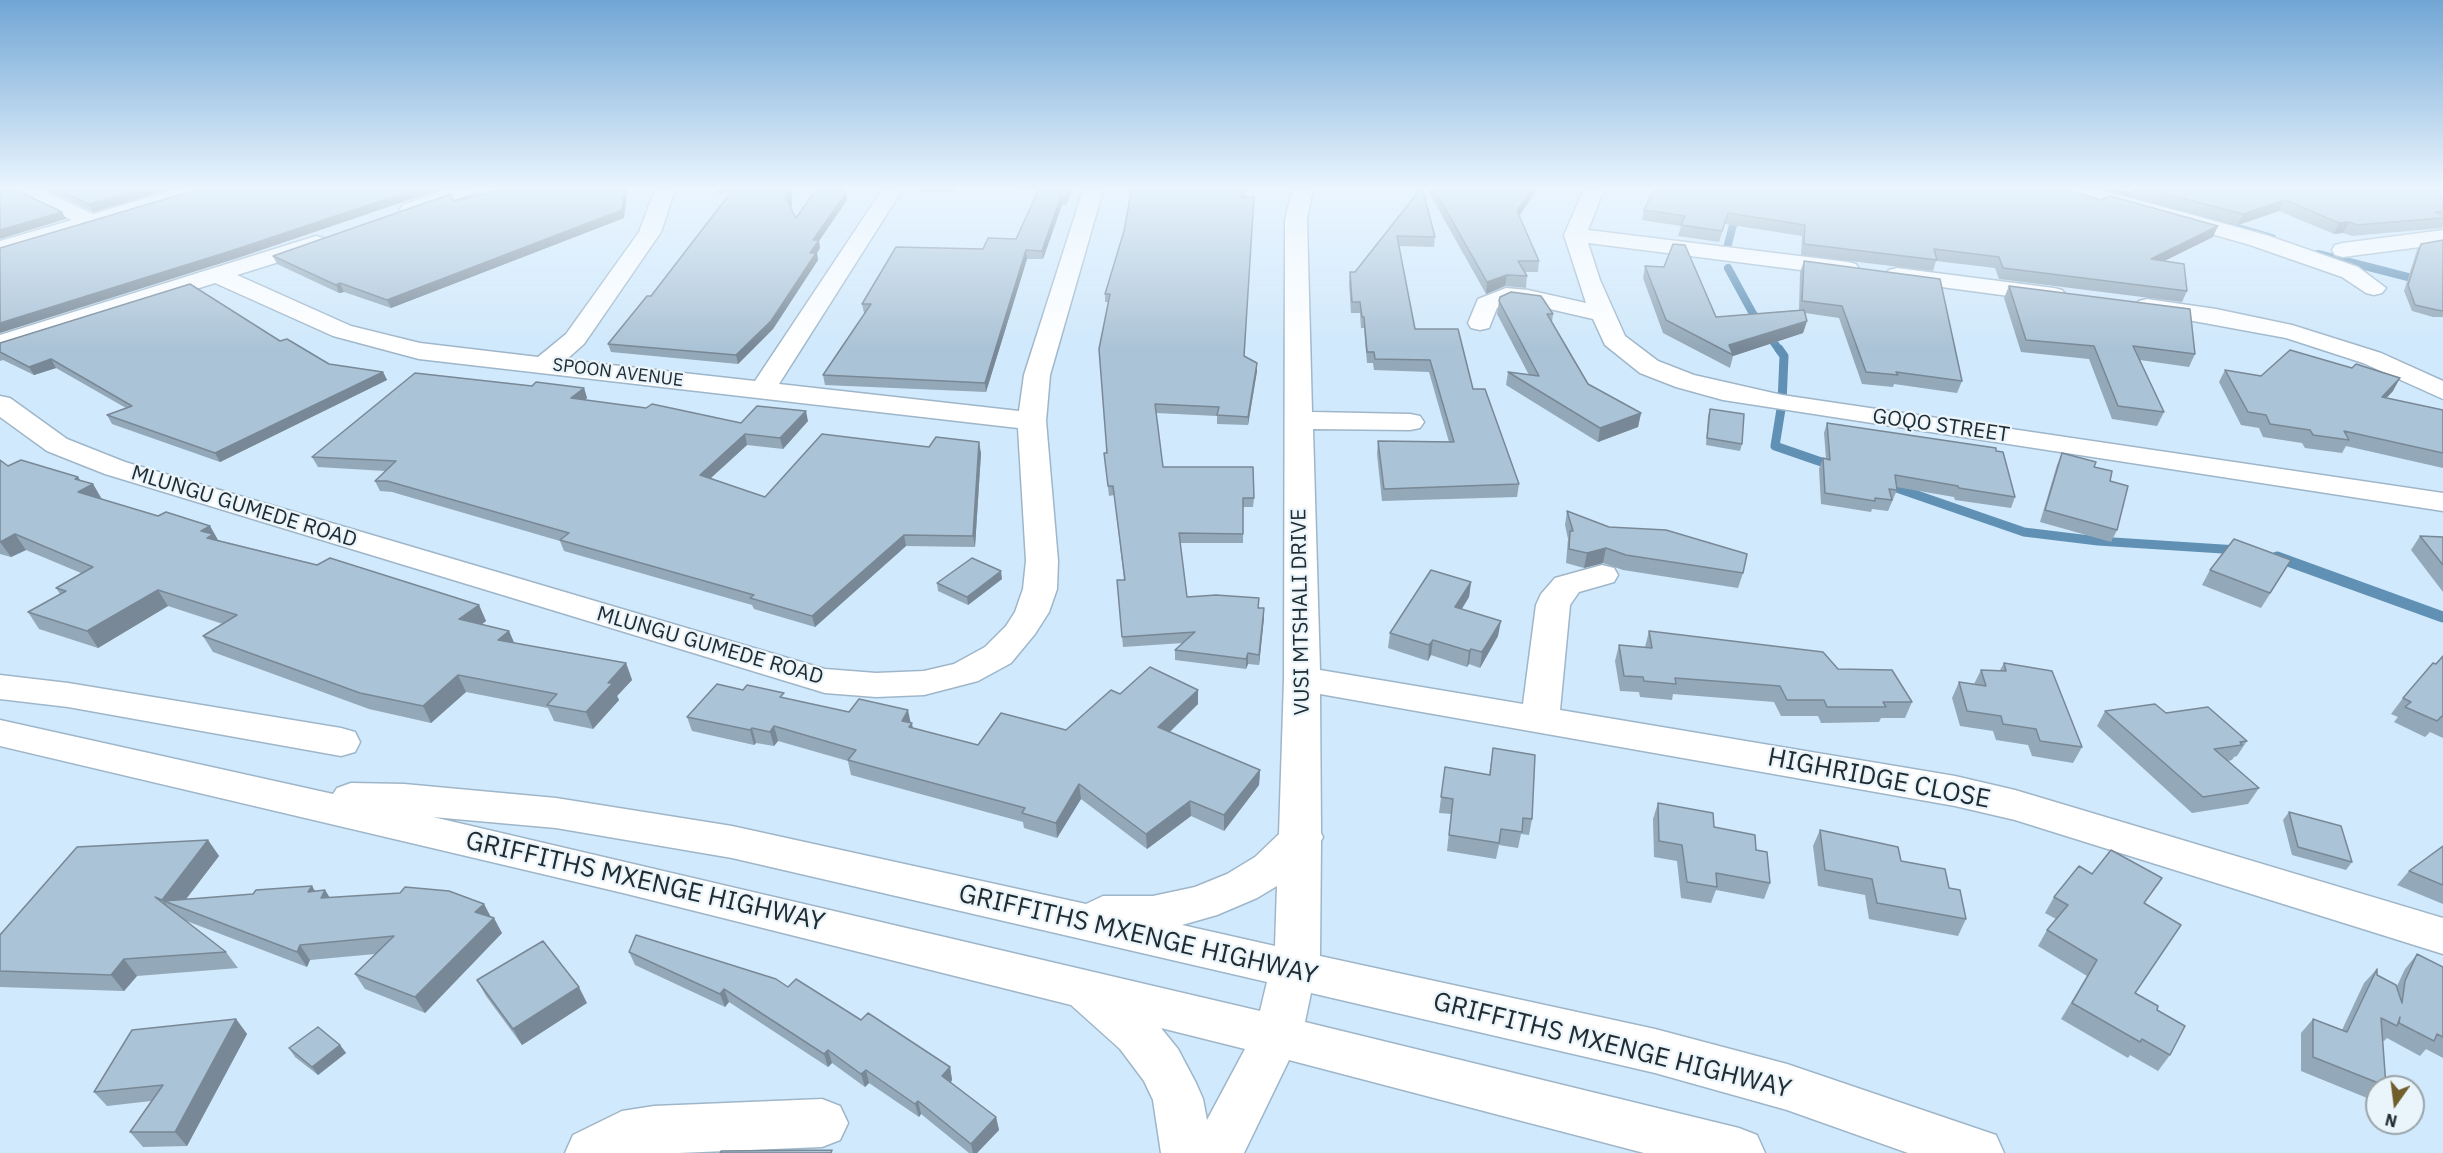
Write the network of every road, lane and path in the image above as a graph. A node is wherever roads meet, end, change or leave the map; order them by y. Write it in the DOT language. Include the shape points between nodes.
graph roads {
  1 [pos="24,241"];
  2 [pos="322,241"];
  3 [pos="644,241"];
  4 [pos="859,241"];
  5 [pos="1078,241"];
  6 [pos="1296,241"];
  7 [pos="1576,241"];
  8 [pos="1621,241"];
  9 [pos="2260,241"];
  10 [pos="2414,241"];
  11 [pos="0,248"];
  12 [pos="2343,250"];
  13 [pos="218,275"];
  14 [pos="2374,288"];
  15 [pos="2071,297"];
  16 [pos="2130,304"];
  17 [pos="1603,314"];
  18 [pos="1480,323"];
  19 [pos="0,343"];
  20 [pos="545,364"];
  21 [pos="2443,391"];
  22 [pos="761,392"];
  23 [pos="0,404"];
  24 [pos="1298,420"];
  25 [pos="1032,421"];
  26 [pos="1410,422"];
  27 [pos="2443,501"];
  28 [pos="1602,575"];
  29 [pos="1302,679"];
  30 [pos="0,687"];
  31 [pos="1540,719"];
  32 [pos="0,733"];
  33 [pos="341,742"];
  34 [pos="284,797"];
  35 [pos="1302,837"];
  36 [pos="1009,905"];
  37 [pos="2443,936"];
  38 [pos="1294,971"];
  39 [pos="1080,987"];
  40 [pos="1277,1035"];
  41 [pos="822,1123"];
  42 [pos="591,1153"];
  43 [pos="1187,1153"];
  44 [pos="1216,1153"];
  45 [pos="1739,1153"];
  46 [pos="1978,1153"];
  1 -- 11 [label="street"];
  2 -- 13 [label="street"];
  3 -- 20 [label="street" via="575,339"];
  4 -- 22 [label="street"];
  5 -- 25 [label="street, MLUNGU GUMEDE ROAD" via="1037,375"];
  6 -- 24 [label="street, VUSI MTSHALI DRIVE"];
  7 -- 17 [label="street, GOQO STREET"];
  8 -- 15 [label="street"];
  9 -- 14 [label="street" via="2350,272"];
  10 -- 12 [label="street"];
  13 -- 19 [label="street"];
  13 -- 20 [label="street, SPOON AVENUE" via="342,331 387,344 466,358"];
  16 -- 21 [label="street" via="2292,332 2372,358"];
  17 -- 18 [label="street" via="1506,295 1486,304"];
  17 -- 27 [label="street, GOQO STREET" via="1614,340 1639,361 1723,392"];
  20 -- 22 [label="street, SPOON AVENUE"];
  22 -- 25 [label="street, SPOON AVENUE"];
  23 -- 25 [label="street, MLUNGU GUMEDE ROAD" via="57,445 115,468 779,669 825,681 876,685 924,683 965,673 998,655 1032,612 1040,589 1042,561"];
  24 -- 26 [label="street"];
  24 -- 29 [label="street, VUSI MTSHALI DRIVE"];
  28 -- 31 [label="street" via="1567,585 1553,605"];
  29 -- 31 [label="street, HIGHRIDGE CLOSE"];
  29 -- 35 [label="street, VUSI MTSHALI DRIVE"];
  30 -- 33 [label="street"];
  31 -- 37 [label="street, HIGHRIDGE CLOSE" via="1955,791 2015,805"];
  32 -- 34 [label="street, GRIFFITHS MXENGE HIGHWAY"];
  34 -- 36 [label="street, GRIFFITHS MXENGE HIGHWAY" via="404,799 556,813 732,842"];
  34 -- 39 [label="street, GRIFFITHS MXENGE HIGHWAY"];
  35 -- 36 [label="street" via="1270,869 1202,903 1153,914 1116,915"];
  35 -- 38 [label="street, VUSI MTSHALI DRIVE"];
  36 -- 38 [label="street, GRIFFITHS MXENGE HIGHWAY"];
  38 -- 40 [label="street, VUSI MTSHALI DRIVE"];
  38 -- 46 [label="street, GRIFFITHS MXENGE HIGHWAY" via="1655,1051 1787,1088"];
  39 -- 40 [label="street, GRIFFITHS MXENGE HIGHWAY"];
  39 -- 43 [label="street" via="1137,1034 1161,1065 1178,1099"];
  40 -- 44 [label="street, VUSI MTSHALI DRIVE"];
  40 -- 45 [label="street, GRIFFITHS MXENGE HIGHWAY"];
  41 -- 42 [label="street" via="622,1135"];
}
